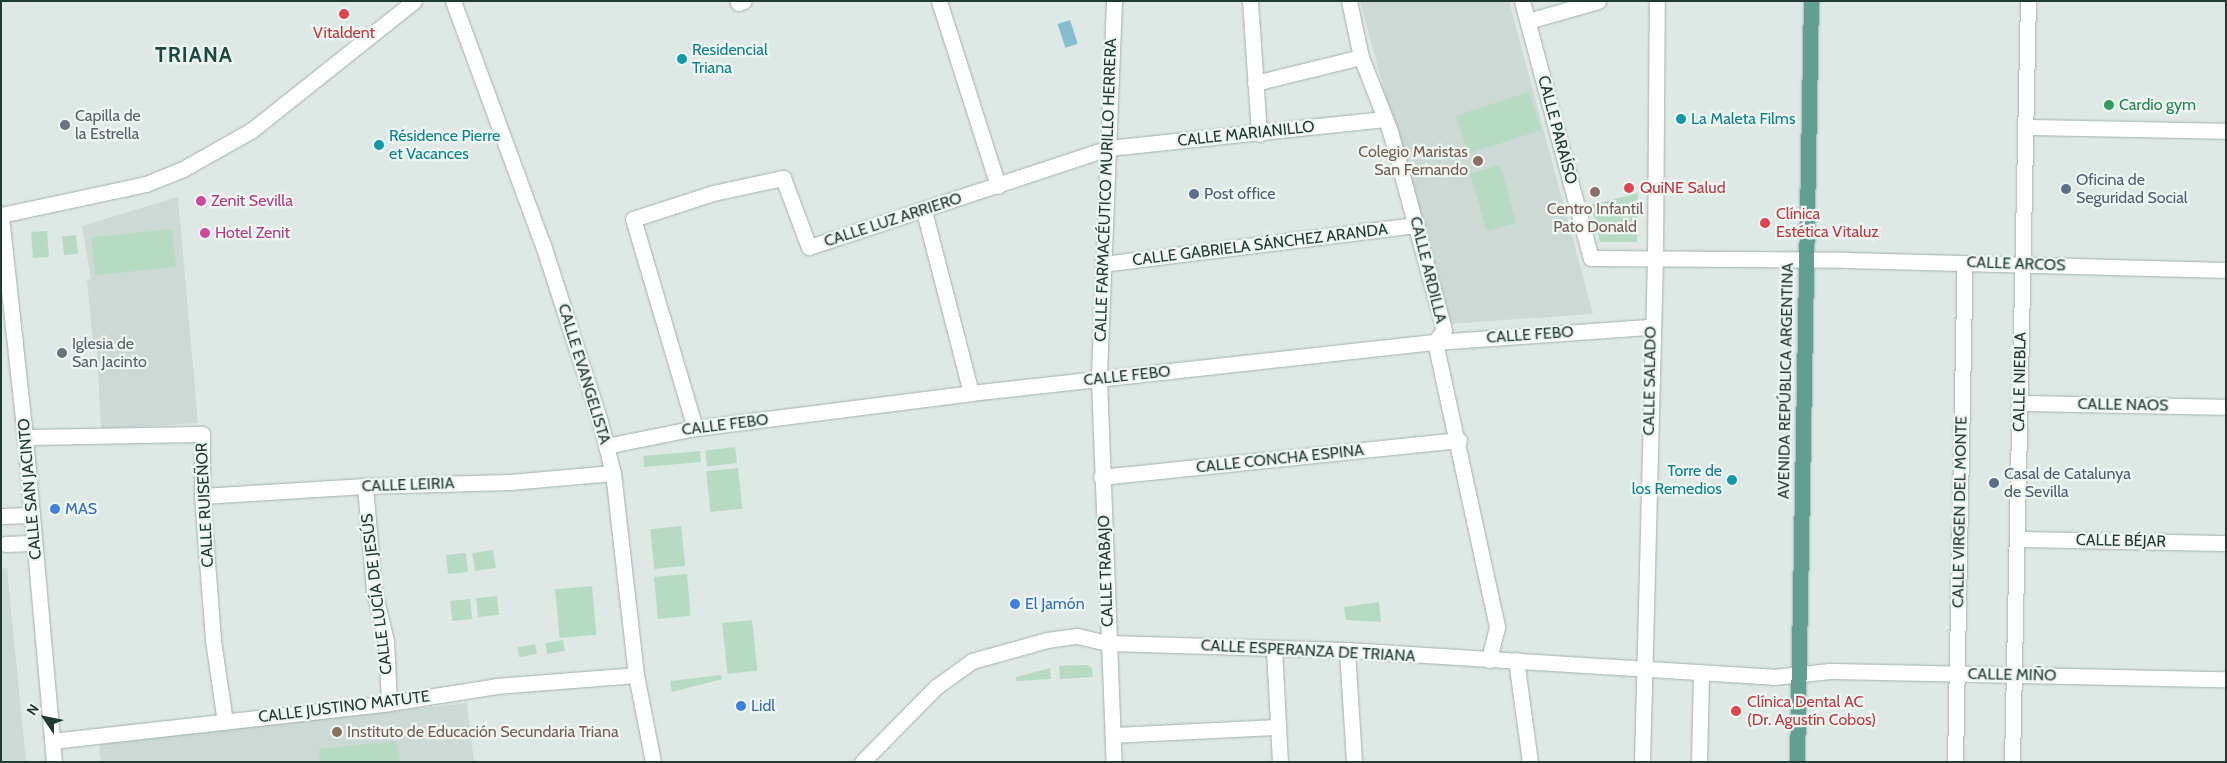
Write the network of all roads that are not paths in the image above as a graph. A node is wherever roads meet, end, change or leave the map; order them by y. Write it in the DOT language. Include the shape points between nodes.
graph roads {
  1 [pos="414,1"];
  2 [pos="453,1"];
  3 [pos="939,1"];
  4 [pos="1114,1"];
  5 [pos="1250,1"];
  6 [pos="1349,1"];
  7 [pos="1522,1"];
  8 [pos="1598,1"];
  9 [pos="1656,1"];
  10 [pos="1811,1"];
  11 [pos="2028,1"];
  12 [pos="1528,21"];
  13 [pos="1361,57"];
  14 [pos="1255,84"];
  15 [pos="1384,119"];
  16 [pos="2026,127"];
  17 [pos="2226,132"];
  18 [pos="1258,134"];
  19 [pos="1109,148"];
  20 [pos="998,186"];
  21 [pos="924,211"];
  22 [pos="1,215"];
  23 [pos="1417,225"];
  24 [pos="1591,258"];
  25 [pos="1655,258"];
  26 [pos="1806,259"];
  27 [pos="1965,263"];
  28 [pos="1103,264"];
  29 [pos="2023,265"];
  30 [pos="2226,270"];
  31 [pos="1651,327"];
  32 [pos="1435,342"];
  33 [pos="1099,380"];
  34 [pos="971,393"];
  35 [pos="2020,403"];
  36 [pos="2226,407"];
  37 [pos="695,428"];
  38 [pos="25,437"];
  39 [pos="1459,440"];
  40 [pos="606,446"];
  41 [pos="613,473"];
  42 [pos="1101,477"];
  43 [pos="365,486"];
  44 [pos="202,496"];
  45 [pos="32,514"];
  46 [pos="2,516"];
  47 [pos="2017,539"];
  48 [pos="34,543"];
  49 [pos="2226,543"];
  50 [pos="5,544"];
  51 [pos="1108,643"];
  52 [pos="1274,648"];
  53 [pos="1347,650"];
  54 [pos="1489,660"];
  55 [pos="1516,660"];
  56 [pos="1644,669"];
  57 [pos="1701,673"];
  58 [pos="1957,674"];
  59 [pos="636,675"];
  60 [pos="1798,675"];
  61 [pos="2014,675"];
  62 [pos="2226,679"];
  63 [pos="389,703"];
  64 [pos="225,722"];
  65 [pos="1278,727"];
  66 [pos="1113,735"];
  67 [pos="52,741"];
  68 [pos="54,762"];
  69 [pos="653,762"];
  70 [pos="862,762"];
  71 [pos="1114,762"];
  72 [pos="1280,762"];
  73 [pos="1354,762"];
  74 [pos="1530,762"];
  75 [pos="1642,762"];
  76 [pos="1699,762"];
  77 [pos="1797,762"];
  78 [pos="1955,762"];
  79 [pos="2012,762"];
  1 -- 22 [label="street" via="252,130 183,169 146,184"];
  2 -- 40 [label="street, CALLE EVANGELISTA" via="543,245"];
  3 -- 20 [label="street"];
  4 -- 19 [label="street, CALLE FARMACÉUTICO MURILLO HERRERA"];
  5 -- 14 [label="street"];
  6 -- 13 [label="street, CALLE ARDILLA"];
  7 -- 12 [label="street, CALLE PARAÍSO"];
  8 -- 12 [label="street"];
  9 -- 25 [label="street, CALLE SALADO"];
  10 -- 26 [label="main road, AVENIDA REPÚBLICA ARGENTINA"];
  11 -- 16 [label="street, CALLE NIEBLA"];
  12 -- 24 [label="street, CALLE PARAÍSO"];
  13 -- 14 [label="street"];
  13 -- 15 [label="street, CALLE ARDILLA"];
  14 -- 18 [label="street"];
  15 -- 18 [label="street, CALLE MARIANILLO"];
  15 -- 23 [label="street, CALLE ARDILLA"];
  16 -- 17 [label="street"];
  16 -- 29 [label="street, CALLE NIEBLA"];
  18 -- 19 [label="street, CALLE MARIANILLO"];
  19 -- 20 [label="street, CALLE LUZ ARRIERO"];
  19 -- 28 [label="street, CALLE FARMACÉUTICO MURILLO HERRERA"];
  20 -- 21 [label="street, CALLE LUZ ARRIERO"];
  21 -- 34 [label="street"];
  21 -- 37 [label="street, CALLE LUZ ARRIERO" via="809,247 783,178 713,193 633,218"];
  22 -- 38 [label="street, CALLE SAN JACINTO"];
  23 -- 28 [label="street, CALLE GABRIELA SÁNCHEZ ARANDA"];
  23 -- 32 [label="street, CALLE ARDILLA" via="1444,330"];
  24 -- 25 [label="street, CALLE ARCOS"];
  25 -- 26 [label="street, CALLE ARCOS"];
  25 -- 31 [label="street, CALLE SALADO"];
  26 -- 27 [label="street, CALLE ARCOS"];
  26 -- 60 [label="main road, AVENIDA REPÚBLICA ARGENTINA"];
  27 -- 29 [label="street, CALLE ARCOS"];
  27 -- 58 [label="street, CALLE VIRGEN DEL MONTE"];
  28 -- 33 [label="street, CALLE FARMACÉUTICO MURILLO HERRERA"];
  29 -- 30 [label="street, CALLE ARCOS"];
  29 -- 35 [label="street, CALLE NIEBLA"];
  31 -- 32 [label="street, CALLE FEBO"];
  31 -- 56 [label="street, CALLE SALADO"];
  32 -- 33 [label="street, CALLE FEBO"];
  32 -- 39 [label="street, CALLE ARDILLA"];
  33 -- 34 [label="street, CALLE FEBO"];
  33 -- 42 [label="street, CALLE TRABAJO"];
  34 -- 37 [label="street, CALLE FEBO"];
  35 -- 36 [label="street, CALLE NAOS"];
  35 -- 47 [label="street, CALLE NIEBLA"];
  37 -- 40 [label="street, CALLE FEBO"];
  38 -- 44 [label="street, CALLE RUISEÑOR" via="202,434"];
  38 -- 45 [label="street, CALLE SAN JACINTO"];
  39 -- 42 [label="street, CALLE CONCHA ESPINA"];
  39 -- 54 [label="street, CALLE ARDILLA" via="1498,627"];
  40 -- 41 [label="street, CALLE EVANGELISTA"];
  41 -- 43 [label="street, CALLE LEIRIA" via="510,482"];
  41 -- 59 [label="street, CALLE EVANGELISTA"];
  42 -- 51 [label="street, CALLE TRABAJO"];
  43 -- 44 [label="street, CALLE LEIRIA"];
  43 -- 63 [label="street, CALLE LUCÍA DE JESÚS" via="374,592 386,641"];
  44 -- 64 [label="street, CALLE RUISEÑOR" via="214,640"];
  45 -- 46 [label="street"];
  45 -- 48 [label="street, CALLE SAN JACINTO"];
  47 -- 49 [label="street, CALLE BÉJAR"];
  47 -- 61 [label="street, CALLE NIEBLA"];
  48 -- 50 [label="street"];
  48 -- 67 [label="street, CALLE SAN JACINTO"];
  51 -- 52 [label="street, CALLE ESPERANZA DE TRIANA"];
  51 -- 66 [label="street, CALLE TRABAJO"];
  51 -- 70 [label="street, CALLE ESPERANZA DE TRIANA" via="1078,636 1047,640 972,661 936,687"];
  52 -- 53 [label="street, CALLE ESPERANZA DE TRIANA"];
  52 -- 65 [label="street"];
  53 -- 54 [label="street, CALLE ESPERANZA DE TRIANA"];
  53 -- 73 [label="street"];
  54 -- 55 [label="street, CALLE ESPERANZA DE TRIANA"];
  55 -- 56 [label="street, CALLE ESPERANZA DE TRIANA"];
  55 -- 74 [label="street"];
  56 -- 57 [label="street, CALLE ESPERANZA DE TRIANA"];
  56 -- 75 [label="street, CALLE SALADO"];
  57 -- 60 [label="street, CALLE ESPERANZA DE TRIANA" via="1773,677"];
  57 -- 76 [label="street"];
  58 -- 60 [label="street, CALLE MIÑO" via="1830,672"];
  58 -- 61 [label="street, CALLE MIÑO"];
  58 -- 78 [label="street, CALLE VIRGEN DEL MONTE"];
  59 -- 63 [label="street, CALLE JUSTINO MATUTE" via="497,686"];
  59 -- 69 [label="street, CALLE EVANGELISTA"];
  60 -- 77 [label="main road, AVENIDA REPÚBLICA ARGENTINA"];
  61 -- 62 [label="street, CALLE MIÑO"];
  61 -- 79 [label="street, CALLE NIEBLA"];
  63 -- 64 [label="street, CALLE JUSTINO MATUTE"];
  64 -- 67 [label="street, CALLE JUSTINO MATUTE"];
  65 -- 66 [label="street"];
  65 -- 72 [label="street"];
  66 -- 71 [label="street, CALLE TRABAJO"];
  67 -- 68 [label="street, CALLE SAN JACINTO"];
}
